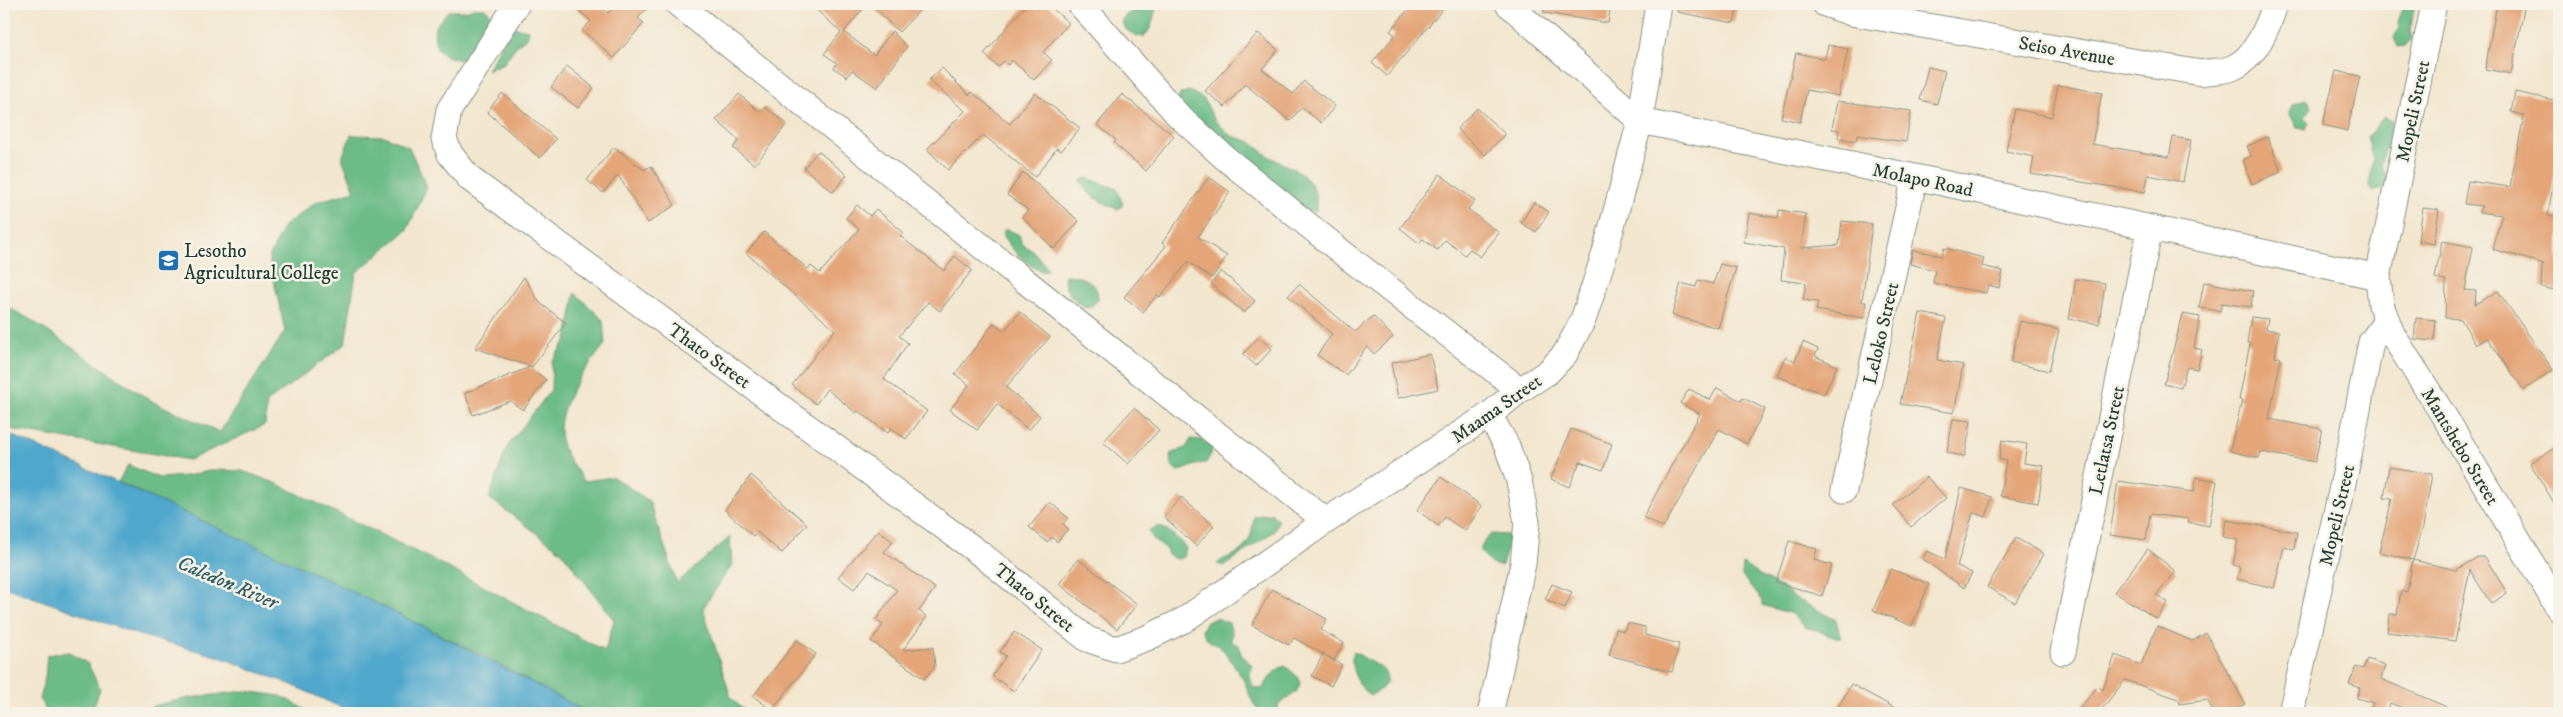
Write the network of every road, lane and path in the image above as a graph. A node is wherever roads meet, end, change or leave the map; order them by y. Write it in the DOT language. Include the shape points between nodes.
graph roads {
  1 [pos="518,4"];
  2 [pos="678,4"];
  3 [pos="1080,4"];
  4 [pos="1508,4"];
  5 [pos="1658,4"];
  6 [pos="1825,4"];
  7 [pos="2275,4"];
  8 [pos="2434,4"];
  9 [pos="1640,121"];
  10 [pos="1915,176"];
  11 [pos="2150,228"];
  12 [pos="2378,278"];
  13 [pos="2387,320"];
  14 [pos="1520,390"];
  15 [pos="1489,415"];
  16 [pos="1844,490"];
  17 [pos="1326,521"];
  18 [pos="2559,609"];
  19 [pos="1116,649"];
  20 [pos="2062,652"];
  21 [pos="1491,710"];
  22 [pos="2291,713"];
  1 -- 19 [label="street, Thato Street" via="449,110 444,139 450,154 470,179 982,555 1087,639"];
  2 -- 17 [label="street"];
  3 -- 14 [label="street" via="1178,115 1224,157"];
  4 -- 9 [label="street"];
  5 -- 9 [label="street, Maama Street"];
  6 -- 7 [label="street, Seiso Avenue" via="1851,13 2201,73 2233,68 2251,53 2271,20"];
  8 -- 12 [label="street, Mopeli Street"];
  9 -- 10 [label="street, Molapo Road"];
  9 -- 14 [label="street, Maama Street" via="1604,256 1583,320 1565,354 1548,372"];
  10 -- 11 [label="street, Molapo Road"];
  10 -- 16 [label="street, Leloko Street"];
  11 -- 12 [label="street, Molapo Road"];
  11 -- 20 [label="street, Letlatsa Street"];
  12 -- 13 [label="street, Mantshebo Street"];
  13 -- 18 [label="street, Mantshebo Street" via="2392,334"];
  13 -- 22 [label="street, Mopeli Street" via="2371,342"];
  14 -- 15 [label="street, Maama Street"];
  15 -- 17 [label="street, Maama Street"];
  15 -- 21 [label="street" via="1507,446 1519,481 1527,522 1523,564"];
  17 -- 19 [label="street, Maama Street" via="1184,620"];
}
